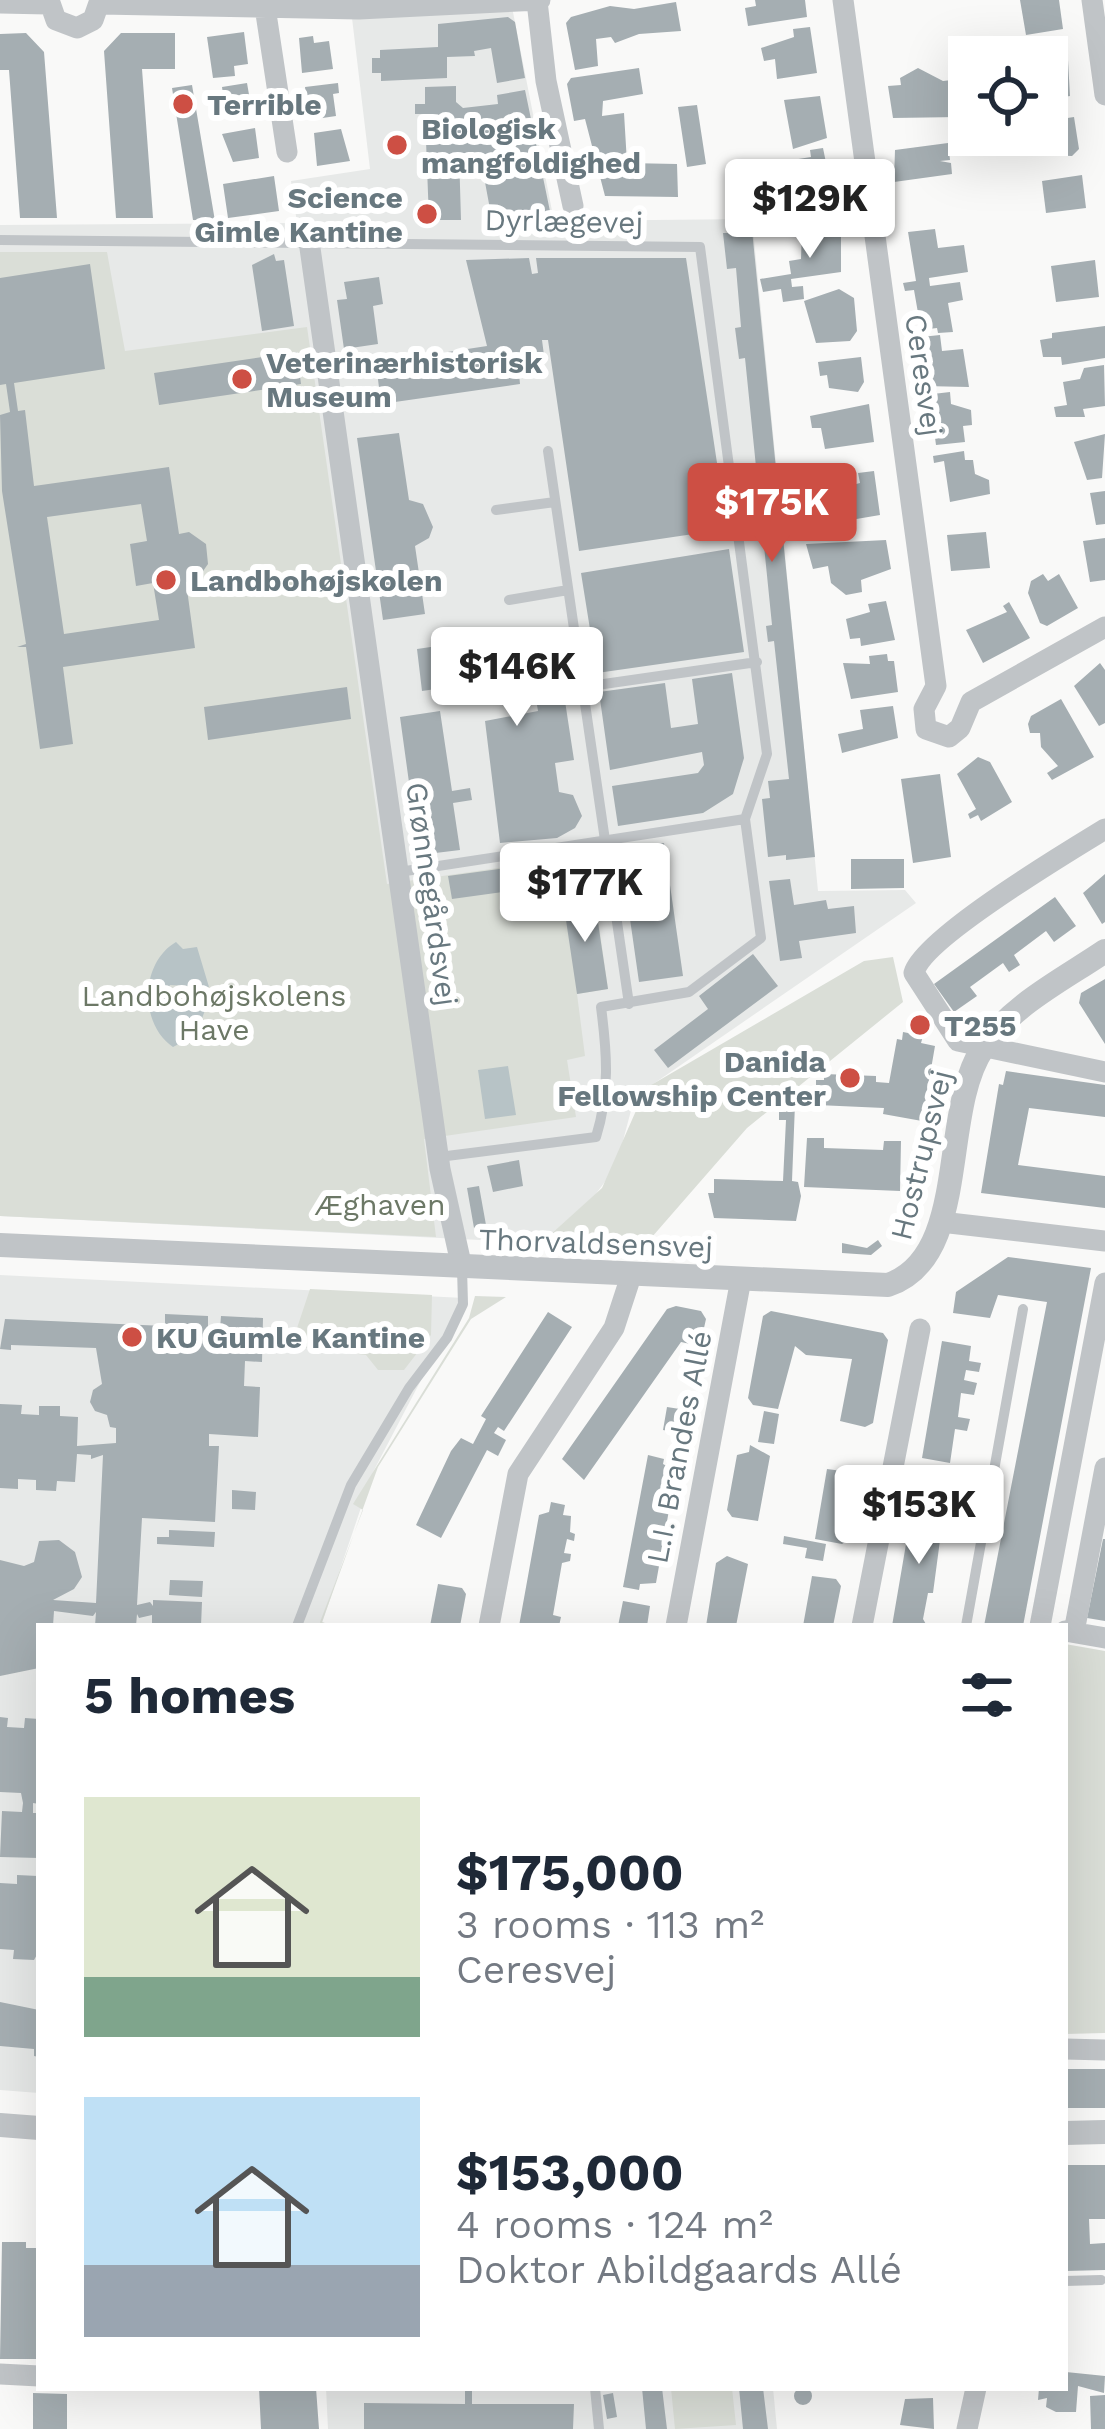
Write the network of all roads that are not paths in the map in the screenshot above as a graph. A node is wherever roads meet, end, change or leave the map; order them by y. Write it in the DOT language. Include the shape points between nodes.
graph roads {
  1 [pos="539,0"];
  2 [pos="843,0"];
  3 [pos="1093,0"];
  4 [pos="49,2"];
  5 [pos="100,2"];
  6 [pos="511,2"];
  7 [pos="0,3"];
  8 [pos="265,7"];
  9 [pos="1105,95"];
  10 [pos="287,152"];
  11 [pos="573,206"];
  12 [pos="0,240"];
  13 [pos="309,241"];
  14 [pos="548,451"];
  15 [pos="555,502"];
  16 [pos="496,510"];
  17 [pos="568,590"];
  18 [pos="509,600"];
  19 [pos="1105,627"];
  20 [pos="757,662"];
  21 [pos="583,687"];
  22 [pos="953,696"];
  23 [pos="745,819"];
  24 [pos="1105,829"];
  25 [pos="605,841"];
  26 [pos="398,872"];
  27 [pos="1105,951"];
  28 [pos="629,1004"];
  29 [pos="983,1048"];
  30 [pos="1105,1072"];
  31 [pos="439,1157"];
  32 [pos="941,1222"];
  33 [pos="1105,1241"];
  34 [pos="0,1245"];
  35 [pos="462,1268"];
  36 [pos="631,1276"];
  37 [pos="741,1280"];
  38 [pos="902,1281"];
  39 [pos="1105,1283"];
  40 [pos="1024,1310"];
  41 [pos="920,1329"];
  42 [pos="1105,1468"];
  43 [pos="298,1623"];
  44 [pos="490,1623"];
  45 [pos="677,1623"];
  46 [pos="863,1623"];
  47 [pos="967,1623"];
  48 [pos="1041,1623"];
  49 [pos="1070,1632"];
  50 [pos="1105,1638"];
  51 [pos="1068,2049"];
  52 [pos="1105,2050"];
  53 [pos="0,2125"];
  54 [pos="36,2128"];
  55 [pos="1105,2132"];
  56 [pos="1068,2133"];
  57 [pos="1101,2280"];
  58 [pos="1068,2282"];
  59 [pos="0,2374"];
  60 [pos="36,2376"];
  61 [pos="595,2391"];
  62 [pos="975,2391"];
  63 [pos="598,2429"];
  64 [pos="967,2429"];
  1 -- 6 [label="street"];
  1 -- 11 [label="street" via="546,81"];
  2 -- 22 [label="street, Ceresvej"];
  3 -- 9 [label="street"];
  4 -- 5 [label="street" via="56,20 77,28 94,20"];
  4 -- 7 [label="street"];
  5 -- 8 [label="street"];
  6 -- 8 [label="street"];
  8 -- 10 [label="street"];
  12 -- 13 [label="lane, Dyrlægevej"];
  13 -- 20 [label="lane, Dyrlægevej" via="700,247"];
  13 -- 26 [label="street, Grønnegårdsvej"];
  14 -- 15 [label="lane"];
  15 -- 16 [label="lane"];
  15 -- 17 [label="lane"];
  17 -- 18 [label="lane"];
  17 -- 21 [label="lane"];
  19 -- 22 [label="street"];
  20 -- 21 [label="lane"];
  20 -- 23 [label="lane, Dyrlægevej" via="767,754"];
  21 -- 25 [label="lane"];
  22 -- 22 [label="street, Ceresvej" via="924,709 926,729 943,738 955,734"];
  23 -- 25 [label="lane"];
  23 -- 28 [label="lane" via="760,938 689,992"];
  24 -- 29 [label="street" via="916,963 919,985 958,1041"];
  25 -- 26 [label="lane"];
  25 -- 28 [label="lane"];
  26 -- 31 [label="street, Grønnegårdsvej"];
  27 -- 29 [label="street, Hostrupsvej" via="1011,1016"];
  28 -- 31 [label="lane" via="601,1007 608,1061 596,1138"];
  29 -- 30 [label="street"];
  29 -- 32 [label="street, Hostrupsvej" via="968,1080"];
  31 -- 35 [label="street, Grønnegårdsvej"];
  32 -- 33 [label="street"];
  32 -- 38 [label="street, Hostrupsvej" via="928,1257"];
  34 -- 35 [label="street, Thorvaldsensvej"];
  35 -- 36 [label="street, Thorvaldsensvej"];
  35 -- 43 [label="lane" via="463,1304 447,1339 351,1485"];
  36 -- 37 [label="street, Thorvaldsensvej"];
  36 -- 44 [label="street" via="614,1328 518,1474"];
  37 -- 38 [label="street, Thorvaldsensvej"];
  37 -- 45 [label="street, L.I. Brandes Allé"];
  39 -- 48 [label="street"];
  40 -- 47 [label="lane"];
  41 -- 46 [label="street"];
  42 -- 49 [label="street"];
  49 -- 50 [label="street"];
  51 -- 52 [label="street"];
  53 -- 54 [label="street"];
  55 -- 56 [label="street"];
  57 -- 58 [label="lane"];
  59 -- 60 [label="street"];
  61 -- 63 [label="lane"];
  62 -- 64 [label="street"];
}
